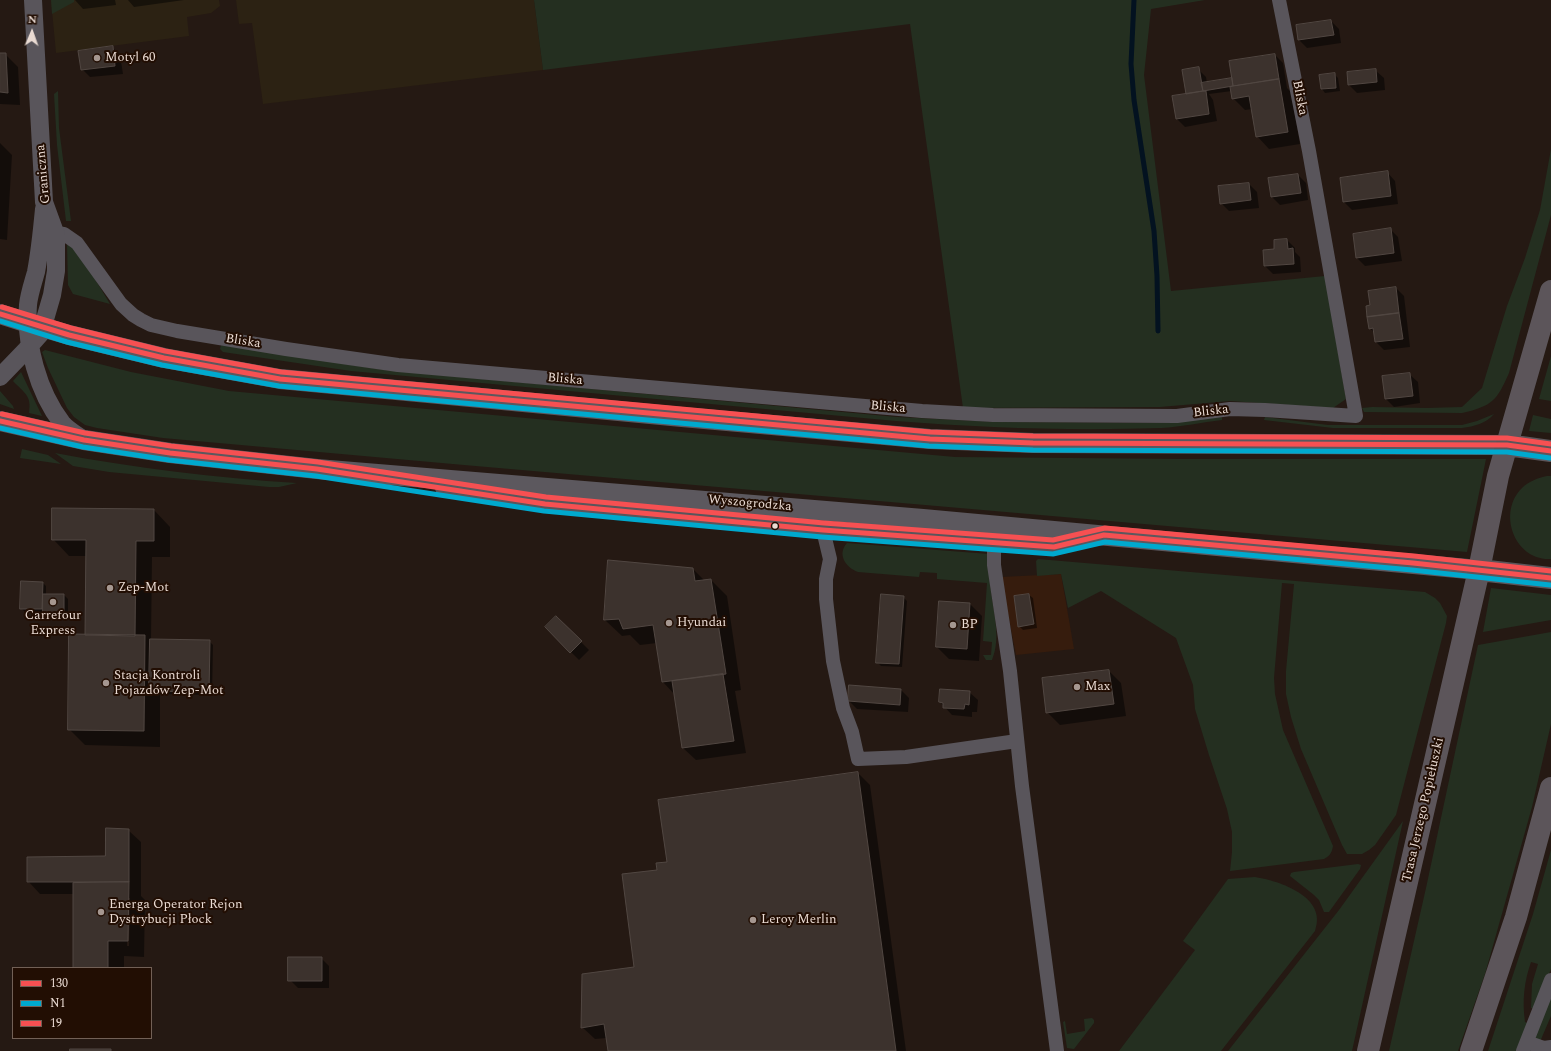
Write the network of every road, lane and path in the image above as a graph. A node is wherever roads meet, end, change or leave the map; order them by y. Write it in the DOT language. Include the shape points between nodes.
graph roads {
  1 [pos="33,0"];
  2 [pos="1279,0"];
  3 [pos="48,232"];
  4 [pos="1551,292"];
  5 [pos="0,314"];
  6 [pos="36,325"];
  7 [pos="30,346"];
  8 [pos="0,377"];
  9 [pos="0,421"];
  10 [pos="84,440"];
  11 [pos="1507,445"];
  12 [pos="1551,451"];
  13 [pos="317,469"];
  14 [pos="823,530"];
  15 [pos="1104,535"];
  16 [pos="997,543"];
  17 [pos="1479,570"];
  18 [pos="1545,577"];
  19 [pos="1017,741"];
  20 [pos="1551,788"];
  21 [pos="1551,980"];
  22 [pos="1525,1046"];
  23 [pos="1551,1047"];
  24 [pos="1057,1051"];
  25 [pos="1368,1051"];
  26 [pos="1471,1051"];
  1 -- 3 [label="street, Graniczna" via="44,202"];
  2 -- 3 [label="street, Bliska" via="1309,150 1356,416 1230,409 1177,416 993,415 906,410 390,364 214,338 146,322 126,310 77,243 64,234"];
  3 -- 6 [label="street, Graniczna" via="28,306"];
  4 -- 11 [label="main road, Trasa Jerzego Popiełuszki"];
  5 -- 6 [label="main road"];
  6 -- 7 [label="street, Graniczna"];
  6 -- 11 [label="main road" via="164,358 280,379 930,439 1033,443"];
  7 -- 8 [label="street"];
  7 -- 10 [label="street, Graniczna" via="37,376 55,412 66,427"];
  9 -- 10 [label="main road, Wyszogrodzka"];
  10 -- 13 [label="main road, Wyszogrodzka" via="170,453"];
  11 -- 12 [label="main road"];
  11 -- 17 [label="main road, Trasa Jerzego Popiełuszki" via="1498,476"];
  13 -- 14 [label="street" via="545,504"];
  13 -- 15 [label="main road, Wyszogrodzka"];
  14 -- 16 [label="street"];
  14 -- 19 [label="street" via="830,559 826,579 833,661 858,759 906,757"];
  15 -- 16 [label="street" via="1054,547"];
  15 -- 17 [label="main road, Wyszogrodzka"];
  16 -- 19 [label="street" via="994,565 1010,671"];
  17 -- 18 [label="main road"];
  17 -- 25 [label="main road, Trasa Jerzego Popiełuszki"];
  19 -- 24 [label="street"];
  20 -- 26 [label="main road" via="1516,917"];
  21 -- 22 [label="street"];
  22 -- 23 [label="street"];
}
